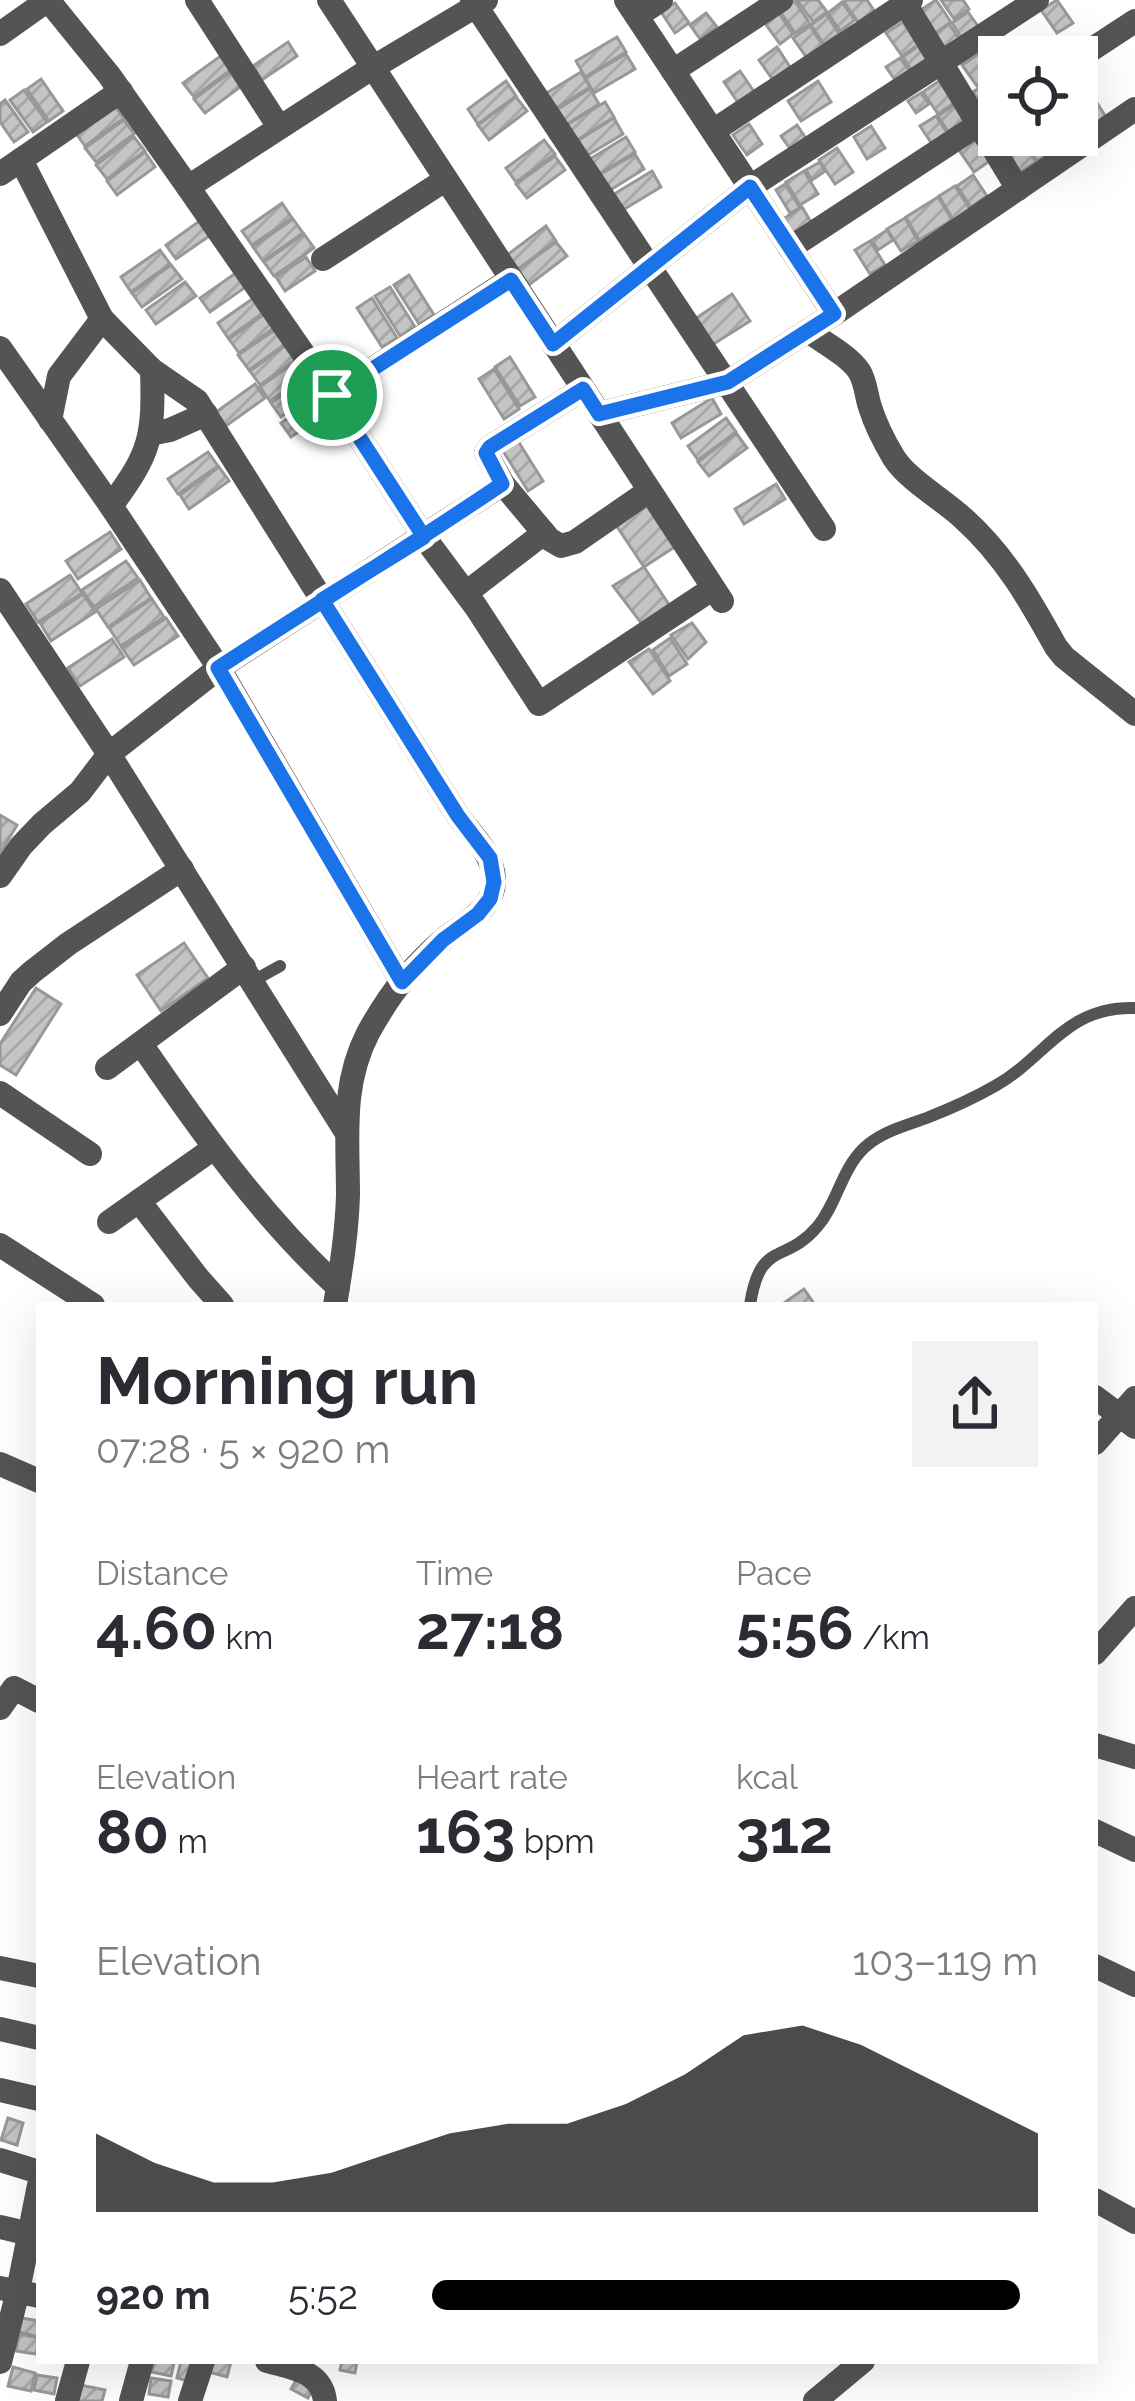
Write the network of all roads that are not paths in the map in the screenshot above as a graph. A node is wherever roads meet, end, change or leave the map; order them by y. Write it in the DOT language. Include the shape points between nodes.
graph roads {
  1 [pos="197,0"];
  2 [pos="329,0"];
  3 [pos="661,0"];
  4 [pos="781,0"];
  5 [pos="1037,0"];
  6 [pos="906,1"];
  7 [pos="478,2"];
  8 [pos="631,8"];
  9 [pos="1135,21"];
  10 [pos="0,34"];
  11 [pos="1098,45"];
  12 [pos="941,63"];
  13 [pos="372,68"];
  14 [pos="673,71"];
  15 [pos="121,92"];
  16 [pos="978,105"];
  17 [pos="1135,109"];
  18 [pos="978,125"];
  19 [pos="279,127"];
  20 [pos="713,131"];
  21 [pos="1005,156"];
  22 [pos="10,167"];
  23 [pos="446,180"];
  24 [pos="188,187"];
  25 [pos="750,187"];
  26 [pos="1018,189"];
  27 [pos="790,248"];
  28 [pos="323,259"];
  29 [pos="650,265"];
  30 [pos="511,280"];
  31 [pos="834,314"];
  32 [pos="102,319"];
  33 [pos="808,331"];
  34 [pos="553,344"];
  35 [pos="0,348"];
  36 [pos="152,370"];
  37 [pos="728,382"];
  38 [pos="583,389"];
  39 [pos="332,395"];
  40 [pos="206,414"];
  41 [pos="599,414"];
  42 [pos="50,419"];
  43 [pos="150,434"];
  44 [pos="502,484"];
  45 [pos="649,490"];
  46 [pos="111,506"];
  47 [pos="824,529"];
  48 [pos="544,533"];
  49 [pos="424,537"];
  50 [pos="0,590"];
  51 [pos="466,593"];
  52 [pos="322,600"];
  53 [pos="218,668"];
  54 [pos="1135,714"];
  55 [pos="110,754"];
  56 [pos="182,868"];
  57 [pos="0,877"];
  58 [pos="280,965"];
  59 [pos="248,974"];
  60 [pos="402,982"];
  61 [pos="1135,1008"];
  62 [pos="0,1014"];
  63 [pos="141,1044"];
  64 [pos="107,1068"];
  65 [pos="0,1094"];
  66 [pos="346,1132"];
  67 [pos="214,1148"];
  68 [pos="90,1154"];
  69 [pos="139,1201"];
  70 [pos="110,1222"];
  71 [pos="0,1245"];
  72 [pos="336,1296"];
  73 [pos="88,1302"];
  74 [pos="219,1302"];
  75 [pos="751,1302"];
  76 [pos="1098,1398"];
  77 [pos="1130,1414"];
  78 [pos="1098,1441"];
  79 [pos="0,1464"];
  80 [pos="36,1479"];
  81 [pos="1135,1608"];
  82 [pos="1098,1650"];
  83 [pos="36,1699"];
  84 [pos="0,1708"];
  85 [pos="1098,1746"];
  86 [pos="1135,1757"];
  87 [pos="1098,1832"];
  88 [pos="1135,1850"];
  89 [pos="1098,1967"];
  90 [pos="0,1968"];
  91 [pos="36,1975"];
  92 [pos="1135,1985"];
  93 [pos="0,2029"];
  94 [pos="36,2037"];
  95 [pos="0,2090"];
  96 [pos="36,2098"];
  97 [pos="0,2160"];
  98 [pos="36,2171"];
  99 [pos="36,2201"];
  100 [pos="1098,2202"];
  101 [pos="1135,2222"];
  102 [pos="0,2227"];
  103 [pos="30,2234"];
  104 [pos="19,2292"];
  105 [pos="0,2358"];
  106 [pos="77,2364"];
  107 [pos="141,2364"];
  108 [pos="202,2364"];
  109 [pos="277,2364"];
  110 [pos="859,2364"];
  111 [pos="68,2401"];
  112 [pos="130,2401"];
  113 [pos="190,2401"];
  114 [pos="325,2401"];
  115 [pos="815,2401"];
  1 -- 19 [label="street"];
  2 -- 13 [label="street"];
  3 -- 8 [label="street"];
  4 -- 14 [label="street"];
  5 -- 12 [label="street"];
  6 -- 12 [label="street"];
  6 -- 20 [label="street"];
  7 -- 13 [label="street"];
  7 -- 29 [label="street"];
  8 -- 14 [label="street"];
  9 -- 11 [label="street"];
  10 -- 15 [label="street" via="48,0"];
  12 -- 16 [label="street"];
  12 -- 25 [label="street"];
  13 -- 19 [label="street"];
  13 -- 23 [label="street"];
  14 -- 20 [label="street"];
  15 -- 22 [label="street"];
  15 -- 24 [label="street"];
  17 -- 26 [label="street"];
  18 -- 27 [label="street"];
  19 -- 24 [label="street"];
  20 -- 25 [label="street"];
  21 -- 26 [label="street"];
  22 -- 32 [label="street"];
  23 -- 28 [label="street"];
  23 -- 30 [label="street"];
  24 -- 39 [label="street"];
  25 -- 27 [label="street"];
  25 -- 29 [label="street"];
  26 -- 31 [label="street"];
  27 -- 31 [label="street"];
  29 -- 34 [label="street"];
  29 -- 37 [label="street"];
  30 -- 34 [label="street"];
  30 -- 39 [label="street"];
  31 -- 33 [label="street"];
  32 -- 36 [label="street"];
  32 -- 42 [label="street" via="59,376"];
  33 -- 37 [label="street"];
  33 -- 54 [label="street" via="859,372 894,458 992,547 1064,657"];
  34 -- 38 [label="street"];
  35 -- 42 [label="street"];
  36 -- 40 [label="street"];
  36 -- 43 [label="street"];
  37 -- 41 [label="street"];
  37 -- 47 [label="street"];
  38 -- 41 [label="street"];
  38 -- 44 [label="street" via="490,447"];
  39 -- 49 [label="street"];
  40 -- 43 [label="street"];
  40 -- 52 [label="street"];
  41 -- 45 [label="street"];
  42 -- 46 [label="street"];
  43 -- 46 [label="street"];
  44 -- 48 [label="street"];
  44 -- 49 [label="street"];
  45 -- 48 [label="street" via="575,542 561,546"];
  45 -- 51 [label="street" via="717,595 539,704"];
  46 -- 53 [label="street"];
  48 -- 51 [label="street"];
  49 -- 51 [label="street"];
  49 -- 52 [label="street"];
  50 -- 55 [label="street"];
  52 -- 53 [label="street"];
  52 -- 60 [label="street" via="490,858 490,899"];
  53 -- 55 [label="street"];
  53 -- 60 [label="street"];
  55 -- 56 [label="street"];
  55 -- 57 [label="street"];
  56 -- 59 [label="street"];
  56 -- 62 [label="street" via="32,972"];
  58 -- 59 [label="lane"];
  59 -- 63 [label="street"];
  59 -- 66 [label="street"];
  60 -- 66 [label="street" via="354,1064"];
  61 -- 75 [label="lane" via="1088,1016 1001,1082 879,1136 853,1161 820,1224 757,1272"];
  63 -- 64 [label="street"];
  63 -- 67 [label="street"];
  65 -- 68 [label="street"];
  66 -- 72 [label="street"];
  67 -- 69 [label="street"];
  67 -- 72 [label="street"];
  69 -- 70 [label="street"];
  69 -- 74 [label="street"];
  71 -- 73 [label="street"];
  76 -- 77 [label="street"];
  77 -- 78 [label="street"];
  79 -- 80 [label="street"];
  81 -- 82 [label="street"];
  83 -- 84 [label="street" via="14,1688"];
  85 -- 86 [label="street"];
  87 -- 88 [label="street"];
  89 -- 92 [label="street"];
  90 -- 91 [label="street"];
  93 -- 94 [label="street"];
  95 -- 96 [label="street"];
  97 -- 98 [label="street"];
  99 -- 103 [label="street"];
  100 -- 101 [label="street"];
  102 -- 103 [label="street"];
  103 -- 104 [label="street"];
  104 -- 105 [label="street"];
  106 -- 111 [label="street"];
  107 -- 112 [label="street"];
  108 -- 113 [label="street"];
  109 -- 114 [label="street" via="318,2380"];
  110 -- 115 [label="street"];
}
